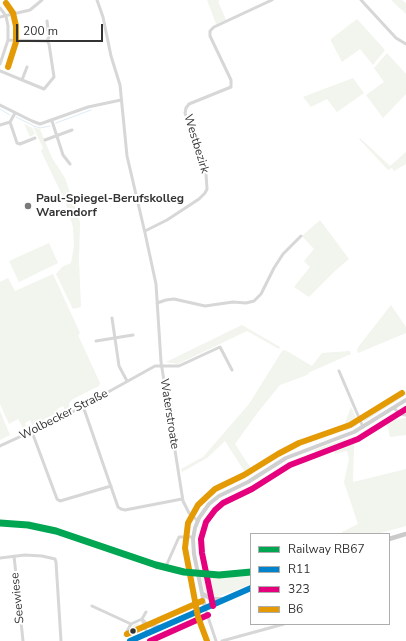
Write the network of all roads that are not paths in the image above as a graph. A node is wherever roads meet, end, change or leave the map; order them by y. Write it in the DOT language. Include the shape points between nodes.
graph roads {
  1 [pos="42,0"];
  2 [pos="97,0"];
  3 [pos="272,0"];
  4 [pos="361,0"];
  5 [pos="0,8"];
  6 [pos="0,16"];
  7 [pos="6,16"];
  8 [pos="47,21"];
  9 [pos="8,40"];
  10 [pos="47,41"];
  11 [pos="406,44"];
  12 [pos="0,64"];
  13 [pos="27,67"];
  14 [pos="0,70"];
  15 [pos="22,80"];
  16 [pos="121,100"];
  17 [pos="0,105"];
  18 [pos="14,112"];
  19 [pos="52,120"];
  20 [pos="10,122"];
  21 [pos="0,125"];
  22 [pos="72,130"];
  23 [pos="57,136"];
  24 [pos="35,138"];
  25 [pos="45,140"];
  26 [pos="70,164"];
  27 [pos="145,231"];
  28 [pos="301,236"];
  29 [pos="158,303"];
  30 [pos="112,318"];
  31 [pos="133,335"];
  32 [pos="115,338"];
  33 [pos="96,341"];
  34 [pos="161,365"];
  35 [pos="232,370"];
  36 [pos="339,371"];
  37 [pos="127,382"];
  38 [pos="406,400"];
  39 [pos="83,406"];
  40 [pos="394,408"];
  41 [pos="406,415"];
  42 [pos="363,427"];
  43 [pos="32,432"];
  44 [pos="0,446"];
  45 [pos="111,486"];
  46 [pos="182,499"];
  47 [pos="198,521"];
  48 [pos="406,534"];
  49 [pos="193,537"];
  50 [pos="390,539"];
  51 [pos="14,556"];
  52 [pos="0,558"];
  53 [pos="167,564"];
  54 [pos="250,588"];
  55 [pos="202,592"];
  56 [pos="229,598"];
  57 [pos="92,606"];
  58 [pos="205,608"];
  59 [pos="146,612"];
  60 [pos="142,619"];
  61 [pos="131,624"];
  62 [pos="169,624"];
  63 [pos="280,625"];
  64 [pos="148,634"];
  65 [pos="125,635"];
  66 [pos="22,641"];
  67 [pos="61,641"];
  68 [pos="130,641"];
  69 [pos="216,641"];
  70 [pos="222,641"];
  1 -- 7 [label="street" via="30,10"];
  2 -- 16 [label="street" via="120,85"];
  3 -- 27 [label="street, Westbezirk" via="210,31 231,80 231,87 189,104 185,113 204,165 207,189 199,199"];
  4 -- 11 [label="street" via="396,38"];
  5 -- 7 [label="street"];
  6 -- 7 [label="street"];
  7 -- 9 [label="street"];
  8 -- 10 [label="street"];
  9 -- 10 [label="street"];
  9 -- 12 [label="street"];
  10 -- 15 [label="street" via="54,77 44,89"];
  13 -- 15 [label="street"];
  14 -- 15 [label="street"];
  16 -- 19 [label="street" via="88,107"];
  16 -- 27 [label="street" via="126,156"];
  17 -- 18 [label="street"];
  18 -- 19 [label="street" via="40,124"];
  18 -- 20 [label="street"];
  19 -- 23 [label="street"];
  20 -- 21 [label="street"];
  20 -- 24 [label="street" via="17,143"];
  22 -- 23 [label="street"];
  23 -- 25 [label="street"];
  23 -- 26 [label="street" via="63,155"];
  27 -- 29 [label="street"];
  28 -- 29 [label="street" via="283,254 261,294 254,301 205,306 174,299"];
  29 -- 34 [label="street"];
  30 -- 32 [label="street"];
  31 -- 32 [label="street"];
  32 -- 33 [label="street"];
  32 -- 37 [label="street" via="119,366"];
  34 -- 35 [label="street, Waterstroate" via="179,366 220,347"];
  34 -- 37 [label="street, Wolbecker Straße"];
  34 -- 46 [label="street, Waterstroate"];
  36 -- 42 [label="street"];
  37 -- 39 [label="street, Wolbecker Straße"];
  38 -- 40 [label="street"];
  39 -- 43 [label="street, Wolbecker Straße"];
  39 -- 45 [label="street"];
  40 -- 41 [label="street" via="400,414"];
  40 -- 42 [label="street"];
  42 -- 47 [label="street" via="281,461 217,498 204,510"];
  43 -- 44 [label="street, Wolbecker Straße"];
  43 -- 45 [label="street" via="57,499 60,501"];
  45 -- 46 [label="street" via="118,507 125,510"];
  46 -- 47 [label="street, Waterstroate" via="188,514"];
  47 -- 49 [label="street"];
  48 -- 50 [label="main road"];
  49 -- 53 [label="street" via="179,537"];
  49 -- 55 [label="street"];
  51 -- 52 [label="street"];
  51 -- 66 [label="street, Seewiese"];
  51 -- 67 [label="street" via="42,556 55,559"];
  54 -- 56 [label="main road"];
  55 -- 56 [label="street" via="211,600"];
  55 -- 58 [label="street"];
  56 -- 58 [label="main road"];
  57 -- 61 [label="street"];
  58 -- 62 [label="main road"];
  58 -- 69 [label="street"];
  59 -- 60 [label="street"];
  60 -- 61 [label="street"];
  60 -- 62 [label="street" via="152,626"];
  60 -- 64 [label="street"];
  61 -- 65 [label="street"];
  62 -- 64 [label="main road"];
  63 -- 70 [label="street"];
  64 -- 68 [label="main road"];
}
